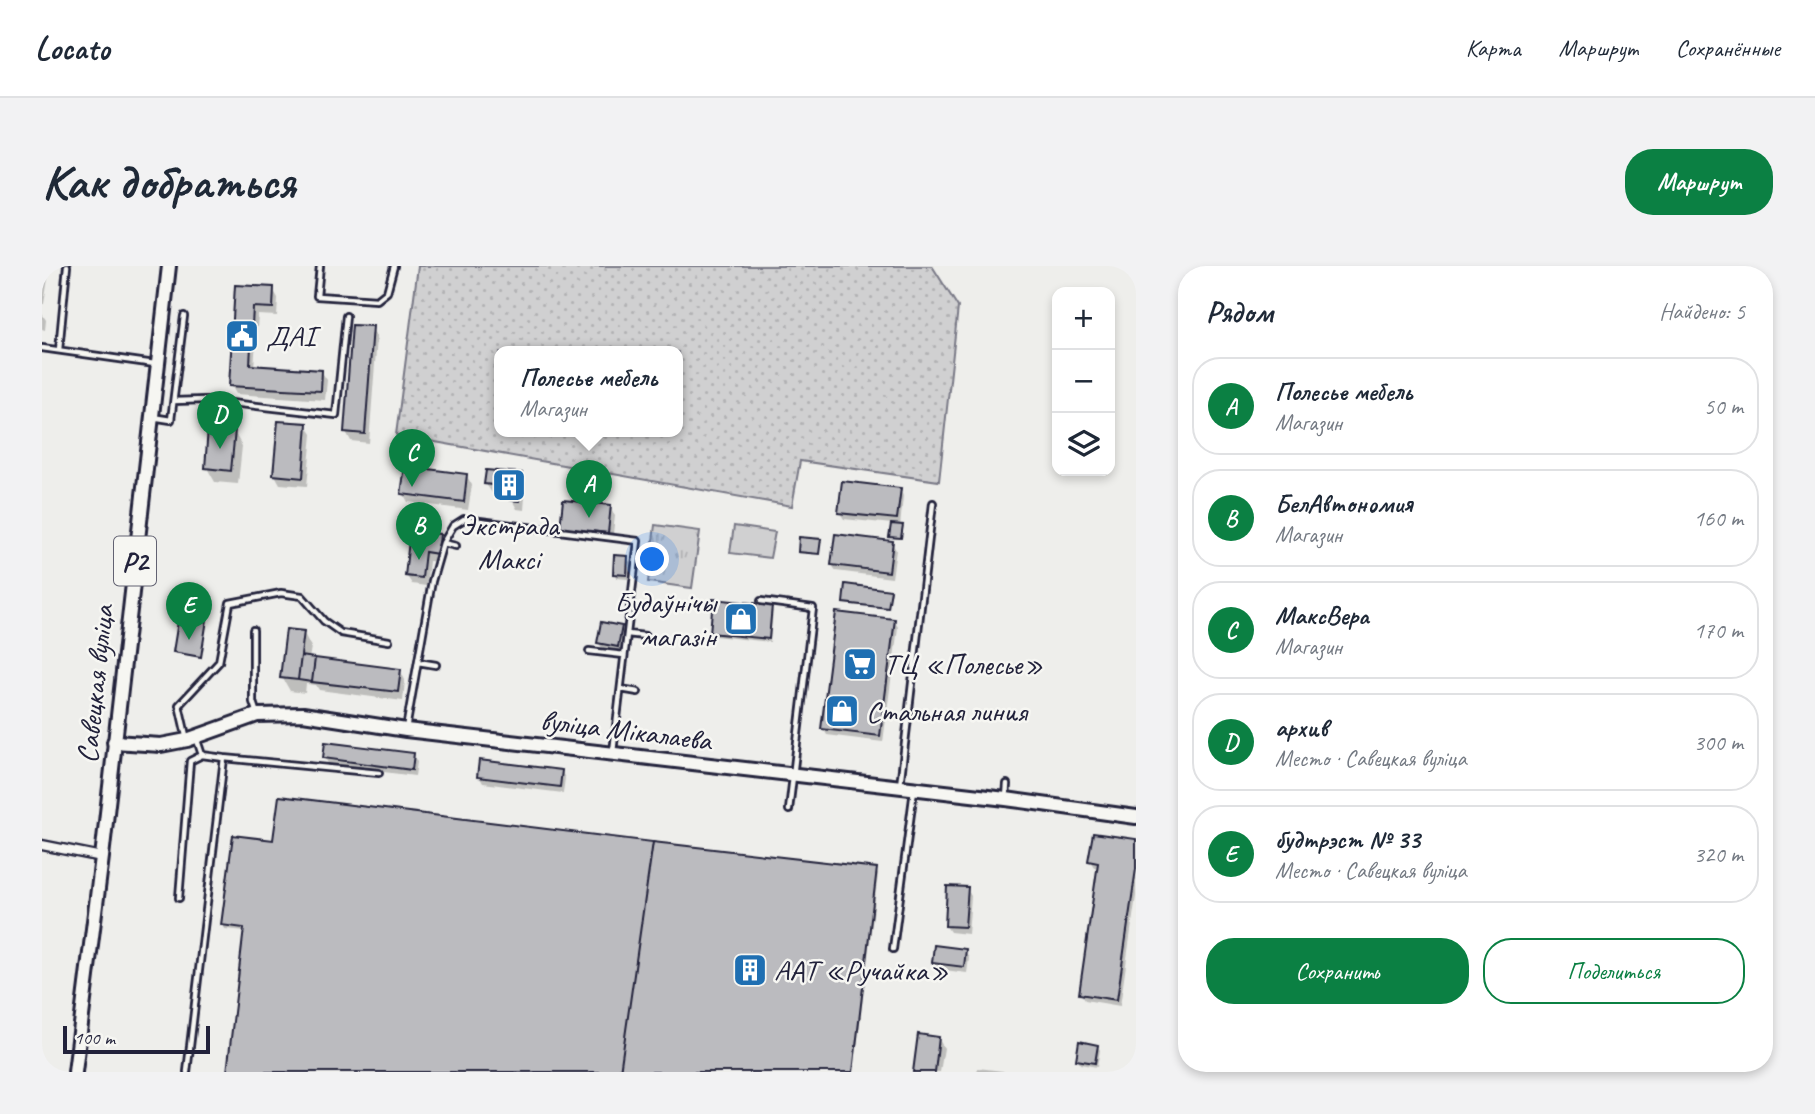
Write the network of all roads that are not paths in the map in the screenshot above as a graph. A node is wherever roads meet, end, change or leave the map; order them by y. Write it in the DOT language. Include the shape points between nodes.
graph roads {
  1 [pos="67,266"];
  2 [pos="169,266"];
  3 [pos="320,266"];
  4 [pos="394,266"];
  5 [pos="184,316"];
  6 [pos="346,316"];
  7 [pos="42,348"];
  8 [pos="59,350"];
  9 [pos="158,365"];
  10 [pos="174,401"];
  11 [pos="151,417"];
  12 [pos="933,503"];
  13 [pos="443,543"];
  14 [pos="456,545"];
  15 [pos="761,601"];
  16 [pos="253,629"];
  17 [pos="627,634"];
  18 [pos="645,636"];
  19 [pos="389,641"];
  20 [pos="589,651"];
  21 [pos="624,655"];
  22 [pos="418,662"];
  23 [pos="436,665"];
  24 [pos="621,689"];
  25 [pos="638,691"];
  26 [pos="257,715"];
  27 [pos="406,730"];
  28 [pos="191,739"];
  29 [pos="114,742"];
  30 [pos="202,755"];
  31 [pos="613,755"];
  32 [pos="224,758"];
  33 [pos="379,773"];
  34 [pos="793,776"];
  35 [pos="1007,784"];
  36 [pos="900,787"];
  37 [pos="914,789"];
  38 [pos="1006,799"];
  39 [pos="789,810"];
  40 [pos="1136,817"];
  41 [pos="42,845"];
  42 [pos="102,857"];
  43 [pos="179,898"];
  44 [pos="893,949"];
  45 [pos="75,1072"];
  46 [pos="187,1072"];
  1 -- 8 [label="lane"];
  2 -- 9 [label="main road, Савецкая вуліца / Р2"];
  3 -- 4 [label="lane" via="317,296 377,300 387,292"];
  5 -- 10 [label="lane"];
  6 -- 10 [label="lane" via="336,415 205,400"];
  7 -- 8 [label="lane"];
  8 -- 9 [label="lane"];
  9 -- 11 [label="main road, Савецкая вуліца / Р2"];
  10 -- 11 [label="lane" via="172,420"];
  11 -- 29 [label="main road, Савецкая вуліца / Р2"];
  12 -- 36 [label="lane"];
  13 -- 14 [label="lane"];
  13 -- 17 [label="lane" via="453,526 464,519 638,541"];
  13 -- 22 [label="lane"];
  15 -- 34 [label="lane" via="813,608"];
  16 -- 26 [label="lane"];
  17 -- 18 [label="lane"];
  17 -- 21 [label="lane"];
  19 -- 28 [label="lane" via="341,633 302,596 281,593 230,603 219,662 179,705"];
  20 -- 21 [label="lane"];
  21 -- 24 [label="lane"];
  22 -- 23 [label="lane"];
  22 -- 27 [label="lane"];
  24 -- 25 [label="lane"];
  24 -- 31 [label="lane"];
  26 -- 27 [label="main road, вуліца Мікалаева" via="303,714"];
  26 -- 28 [label="main road, вуліца Мікалаева"];
  27 -- 31 [label="main road, вуліца Мікалаева"];
  28 -- 29 [label="main road, вуліца Мікалаева" via="161,745"];
  28 -- 30 [label="lane"];
  29 -- 42 [label="main road, Савецкая вуліца / Р2"];
  30 -- 32 [label="lane"];
  30 -- 43 [label="lane" via="190,761"];
  31 -- 34 [label="main road, вуліца Мікалаева"];
  32 -- 33 [label="lane"];
  32 -- 46 [label="lane"];
  34 -- 36 [label="main road, вуліца Мікалаева"];
  34 -- 39 [label="lane"];
  35 -- 38 [label="lane"];
  36 -- 37 [label="main road, вуліца Мікалаева"];
  37 -- 38 [label="main road, вуліца Мікалаева"];
  37 -- 44 [label="lane"];
  38 -- 40 [label="main road, вуліца Мікалаева"];
  41 -- 42 [label="street"];
  42 -- 45 [label="main road, Савецкая вуліца / Р2"];
}
